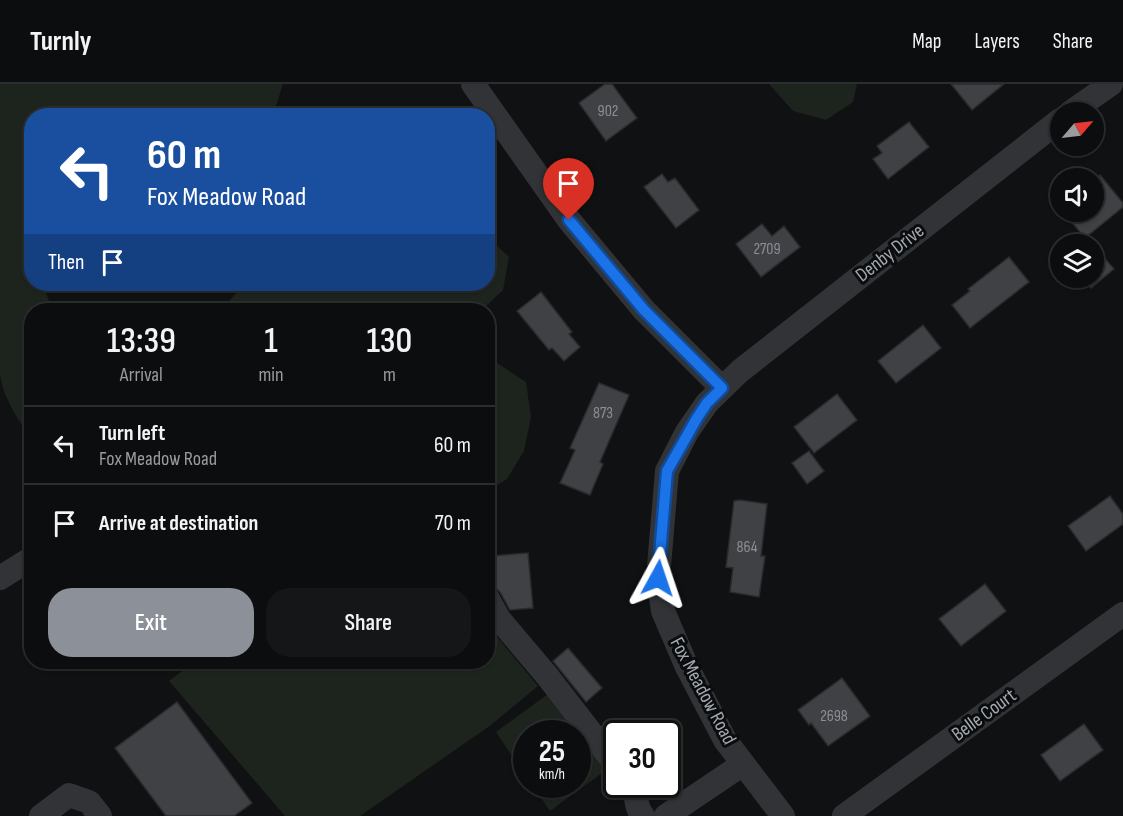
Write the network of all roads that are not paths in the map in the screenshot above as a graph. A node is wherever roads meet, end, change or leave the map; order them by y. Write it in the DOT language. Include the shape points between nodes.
graph roads {
  1 [pos="473,84"];
  2 [pos="1111,84"];
  3 [pos="1085,102"];
  4 [pos="490,108"];
  5 [pos="495,115"];
  6 [pos="1050,128"];
  7 [pos="722,388"];
  8 [pos="24,563"];
  9 [pos="0,578"];
  10 [pos="495,612"];
  11 [pos="1123,614"];
  12 [pos="603,748"];
  13 [pos="743,764"];
  14 [pos="635,798"];
  15 [pos="41,816"];
  16 [pos="100,816"];
  17 [pos="643,816"];
  18 [pos="666,816"];
  19 [pos="783,816"];
  20 [pos="844,816"];
  1 -- 4 [label="street"];
  2 -- 3 [label="street"];
  5 -- 7 [label="street" via="569,220 644,310"];
  6 -- 7 [label="street, Denby Drive"];
  7 -- 13 [label="street, Fox Meadow Road" via="687,432 667,471 658,578 663,611 687,667 725,740"];
  8 -- 9 [label="street"];
  10 -- 12 [label="street"];
  11 -- 20 [label="street, Belle Court"];
  13 -- 18 [label="street"];
  13 -- 19 [label="street, Fox Meadow Road"];
  14 -- 17 [label="street" via="637,810"];
  15 -- 16 [label="street" via="69,795 89,802"];
}
